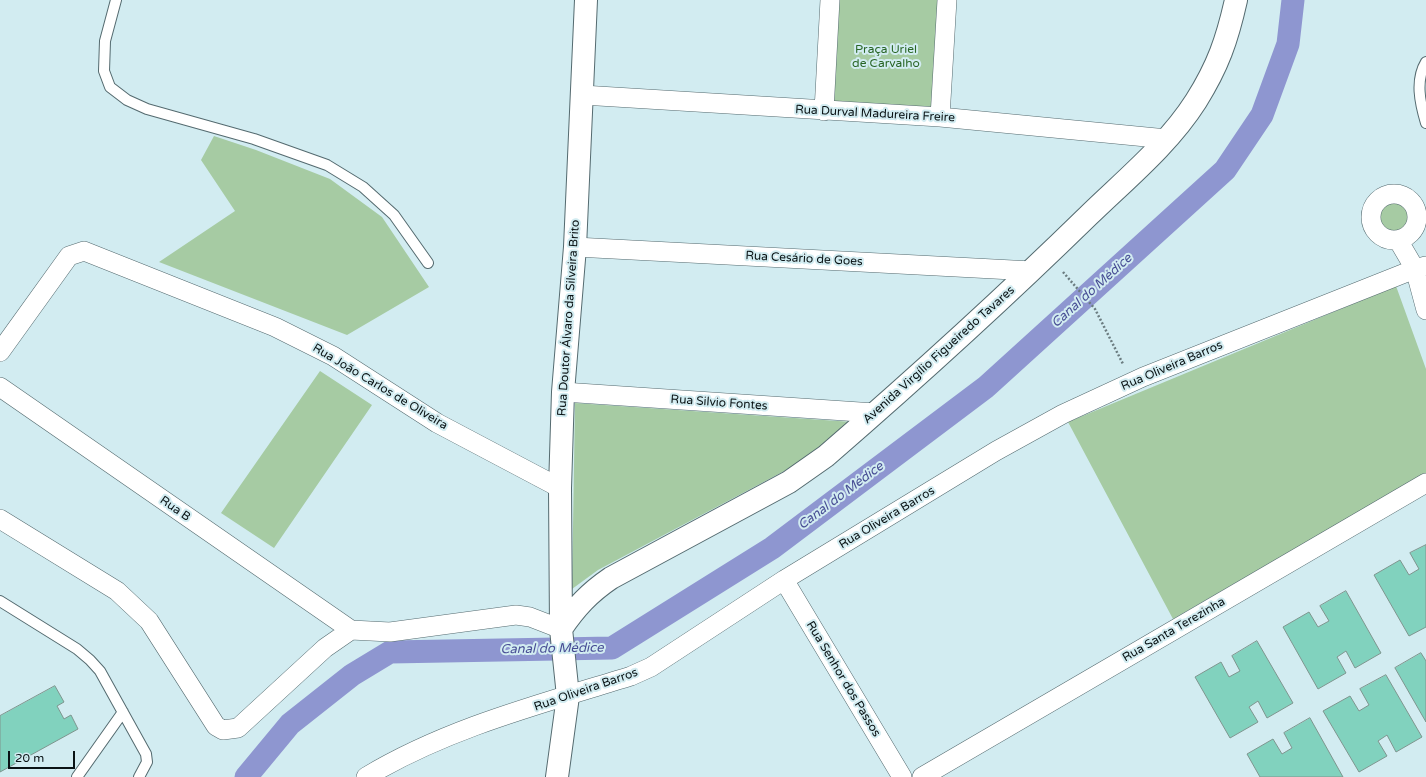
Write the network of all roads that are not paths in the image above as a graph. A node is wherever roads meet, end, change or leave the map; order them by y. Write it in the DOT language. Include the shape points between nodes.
graph roads {
  1 [pos="116,0"];
  2 [pos="586,0"];
  3 [pos="830,0"];
  4 [pos="946,0"];
  5 [pos="1236,0"];
  6 [pos="1426,62"];
  7 [pos="582,95"];
  8 [pos="824,111"];
  9 [pos="940,117"];
  10 [pos="1426,123"];
  11 [pos="1167,139"];
  12 [pos="1398,240"];
  13 [pos="575,247"];
  14 [pos="428,264"];
  15 [pos="1420,267"];
  16 [pos="1032,271"];
  17 [pos="1426,310"];
  18 [pos="0,352"];
  19 [pos="0,387"];
  20 [pos="563,392"];
  21 [pos="875,413"];
  22 [pos="1426,483"];
  23 [pos="560,488"];
  24 [pos="0,519"];
  25 [pos="784,580"];
  26 [pos="0,601"];
  27 [pos="351,630"];
  28 [pos="562,632"];
  29 [pos="567,692"];
  30 [pos="123,712"];
  31 [pos="77,777"];
  32 [pos="139,777"];
  33 [pos="366,777"];
  34 [pos="557,777"];
  35 [pos="902,777"];
  36 [pos="922,777"];
  1 -- 14 [label="lane" via="105,41 104,71 110,87 127,100 147,109 254,139 327,164 363,187 394,215"];
  2 -- 7 [label="street, Rua Doutor Álvaro da Silveira Brito"];
  3 -- 8 [label="street"];
  4 -- 9 [label="street"];
  5 -- 11 [label="street, Avenida Virgílio Figueiredo Tavares" via="1228,37 1214,69 1195,102"];
  6 -- 10 [label="lane" via="1420,71 1419,89"];
  7 -- 8 [label="street, Rua Durval Madureira Freire"];
  7 -- 13 [label="street, Rua Doutor Álvaro da Silveira Brito"];
  8 -- 9 [label="street, Rua Durval Madureira Freire"];
  9 -- 11 [label="street, Rua Durval Madureira Freire"];
  11 -- 16 [label="street, Avenida Virgílio Figueiredo Tavares"];
  12 -- 15 [label="street"];
  13 -- 16 [label="street, Rua Cesário de Goes"];
  13 -- 20 [label="street, Rua Doutor Álvaro da Silveira Brito"];
  15 -- 17 [label="street"];
  15 -- 25 [label="street, Rua Oliveira Barros" via="1132,382 1063,414"];
  16 -- 21 [label="street, Avenida Virgílio Figueiredo Tavares"];
  18 -- 23 [label="street, Rua João Carlos de Oliveira" via="69,256 84,251 275,327 333,356 437,423"];
  19 -- 27 [label="street, Rua B"];
  20 -- 21 [label="street, Rua Silvio Fontes"];
  20 -- 23 [label="street, Rua Doutor Álvaro da Silveira Brito"];
  21 -- 28 [label="street, Avenida Virgílio Figueiredo Tavares" via="826,456 789,482 611,578 590,592 574,609"];
  22 -- 36 [label="street, Rua Santa Terezinha"];
  23 -- 28 [label="street, Rua Doutor Álvaro da Silveira Brito"];
  24 -- 27 [label="street" via="117,591 149,621 216,726 224,730 238,728 325,648"];
  25 -- 29 [label="street, Rua Oliveira Barros" via="651,667 631,676"];
  25 -- 35 [label="street, Rua Senhor dos Passos"];
  26 -- 30 [label="lane" via="77,649 90,660 100,672"];
  27 -- 28 [label="street" via="397,632 516,615 530,617"];
  28 -- 29 [label="street, Rua Doutor Álvaro da Silveira Brito"];
  29 -- 33 [label="street, Rua Oliveira Barros" via="449,735 396,758"];
  29 -- 34 [label="street, Rua Doutor Álvaro da Silveira Brito"];
  30 -- 31 [label="lane"];
  30 -- 32 [label="lane" via="146,754 147,762"];
}
